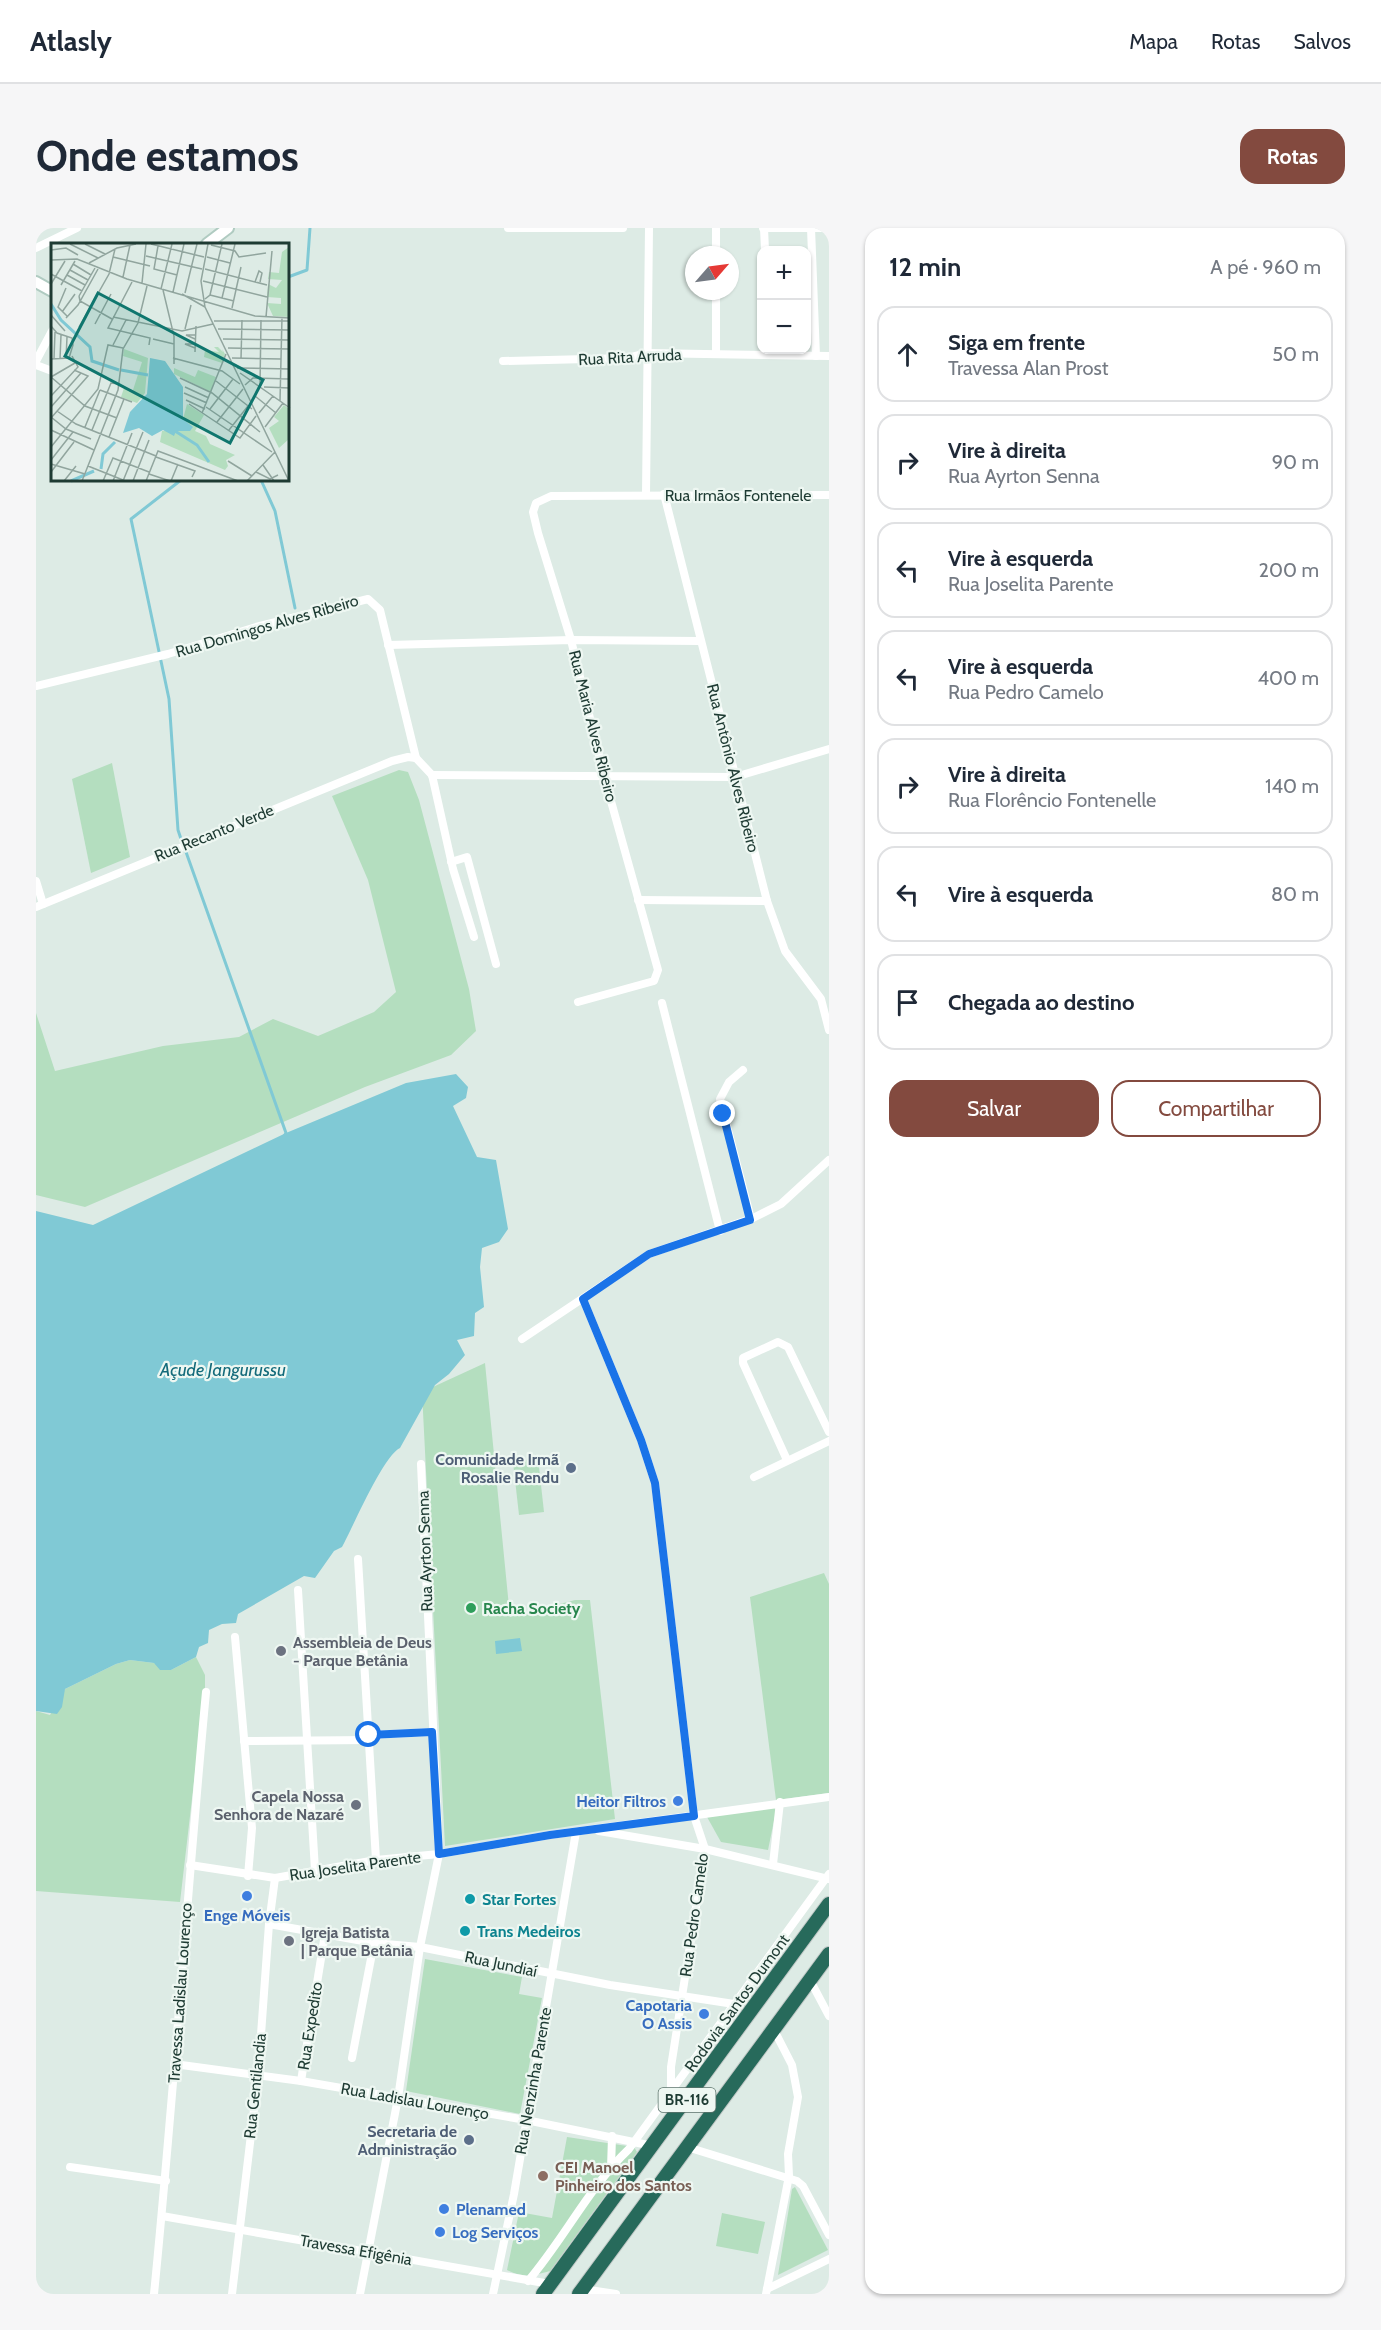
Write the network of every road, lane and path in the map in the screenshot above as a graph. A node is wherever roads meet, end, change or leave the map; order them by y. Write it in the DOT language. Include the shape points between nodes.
graph roads {
  1 [pos="78,228"];
  2 [pos="228,228"];
  3 [pos="508,228"];
  4 [pos="623,228"];
  5 [pos="649,228"];
  6 [pos="716,228"];
  7 [pos="764,228"];
  8 [pos="811,228"];
  9 [pos="829,228"];
  10 [pos="208,243"];
  11 [pos="716,246"];
  12 [pos="765,246"];
  13 [pos="36,248"];
  14 [pos="36,283"];
  15 [pos="51,290"];
  16 [pos="716,300"];
  17 [pos="51,333"];
  18 [pos="646,353"];
  19 [pos="757,353"];
  20 [pos="716,354"];
  21 [pos="783,354"];
  22 [pos="816,356"];
  23 [pos="829,356"];
  24 [pos="503,361"];
  25 [pos="36,363"];
  26 [pos="51,370"];
  27 [pos="664,494"];
  28 [pos="646,495"];
  29 [pos="829,495"];
  30 [pos="571,640"];
  31 [pos="700,640"];
  32 [pos="388,645"];
  33 [pos="36,686"];
  34 [pos="829,749"];
  35 [pos="416,758"];
  36 [pos="432,776"];
  37 [pos="604,776"];
  38 [pos="735,777"];
  39 [pos="451,862"];
  40 [pos="36,881"];
  41 [pos="638,900"];
  42 [pos="767,901"];
  43 [pos="39,906"];
  44 [pos="474,937"];
  45 [pos="496,964"];
  46 [pos="578,1002"];
  47 [pos="662,1003"];
  48 [pos="829,1030"];
  49 [pos="743,1070"];
  50 [pos="829,1160"];
  51 [pos="750,1220"];
  52 [pos="720,1231"];
  53 [pos="583,1299"];
  54 [pos="522,1339"];
  55 [pos="829,1432"];
  56 [pos="829,1441"];
  57 [pos="787,1460"];
  58 [pos="421,1464"];
  59 [pos="754,1477"];
  60 [pos="358,1559"];
  61 [pos="298,1590"];
  62 [pos="235,1636"];
  63 [pos="206,1692"];
  64 [pos="432,1732"];
  65 [pos="370,1738"];
  66 [pos="306,1740"];
  67 [pos="244,1741"];
  68 [pos="829,1797"];
  69 [pos="780,1803"];
  70 [pos="694,1816"];
  71 [pos="592,1830"];
  72 [pos="576,1832"];
  73 [pos="705,1849"];
  74 [pos="439,1854"];
  75 [pos="376,1860"];
  76 [pos="772,1864"];
  77 [pos="190,1865"];
  78 [pos="315,1870"];
  79 [pos="249,1876"];
  80 [pos="828,1877"];
  81 [pos="275,1878"];
  82 [pos="829,1904"];
  83 [pos="269,1924"];
  84 [pos="325,1934"];
  85 [pos="374,1943"];
  86 [pos="420,1947"];
  87 [pos="829,1954"];
  88 [pos="552,1974"];
  89 [pos="810,1980"];
  90 [pos="683,1995"];
  91 [pos="734,2004"];
  92 [pos="829,2016"];
  93 [pos="774,2030"];
  94 [pos="352,2058"];
  95 [pos="174,2064"];
  96 [pos="258,2076"];
  97 [pos="301,2081"];
  98 [pos="670,2089"];
  99 [pos="398,2098"];
  100 [pos="526,2120"];
  101 [pos="612,2136"];
  102 [pos="635,2141"];
  103 [pos="653,2146"];
  104 [pos="687,2147"];
  105 [pos="70,2167"];
  106 [pos="611,2169"];
  107 [pos="789,2176"];
  108 [pos="166,2181"];
  109 [pos="162,2216"];
  110 [pos="240,2229"];
  111 [pos="829,2235"];
  112 [pos="368,2252"];
  113 [pos="829,2259"];
  114 [pos="496,2275"];
  115 [pos="528,2281"];
  116 [pos="546,2289"];
  117 [pos="581,2291"];
  118 [pos="767,2291"];
  119 [pos="154,2294"];
  120 [pos="232,2294"];
  121 [pos="360,2294"];
  122 [pos="493,2294"];
  123 [pos="616,2294"];
  1 -- 13 [label="street"];
  2 -- 10 [label="street"];
  3 -- 4 [label="street"];
  5 -- 18 [label="street"];
  6 -- 11 [label="street"];
  7 -- 8 [label="street"];
  7 -- 12 [label="street"];
  8 -- 9 [label="street"];
  8 -- 22 [label="street"];
  14 -- 15 [label="street"];
  16 -- 20 [label="street"];
  17 -- 25 [label="street"];
  18 -- 20 [label="street, Rua Rita Arruda"];
  18 -- 24 [label="street, Rua Rita Arruda" via="627,358"];
  18 -- 28 [label="street"];
  19 -- 20 [label="street, Rua Rita Arruda"];
  21 -- 22 [label="street, Rua Rita Arruda"];
  22 -- 23 [label="street, Rua Rita Arruda"];
  25 -- 26 [label="street"];
  27 -- 28 [label="street, Rua Irmãos Fontenele"];
  27 -- 29 [label="street, Rua Irmãos Fontenele"];
  27 -- 31 [label="street, Rua Antônio Alves Ribeiro"];
  28 -- 30 [label="street, Rua Maria Alves Ribeiro" via="551,496 536,503 533,512 537,533"];
  30 -- 31 [label="street"];
  30 -- 32 [label="street"];
  30 -- 37 [label="street, Rua Maria Alves Ribeiro"];
  31 -- 38 [label="street, Rua Antônio Alves Ribeiro"];
  32 -- 33 [label="street, Rua Domingos Alves Ribeiro" via="380,610 368,598"];
  32 -- 35 [label="street, Rua Domingos Alves Ribeiro"];
  34 -- 38 [label="street"];
  35 -- 36 [label="street"];
  35 -- 43 [label="street, Rua Recanto Verde" via="392,761"];
  36 -- 37 [label="street"];
  36 -- 39 [label="street"];
  37 -- 38 [label="street"];
  37 -- 41 [label="street, Rua Maria Alves Ribeiro"];
  38 -- 42 [label="street, Rua Antônio Alves Ribeiro"];
  39 -- 44 [label="street"];
  39 -- 45 [label="street" via="467,857"];
  40 -- 43 [label="street"];
  41 -- 42 [label="street"];
  41 -- 46 [label="street, Rua Maria Alves Ribeiro" via="657,978"];
  42 -- 48 [label="street, Rua Antônio Alves Ribeiro" via="784,951 821,999"];
  47 -- 52 [label="street"];
  49 -- 51 [label="street" via="729,1082 720,1099"];
  50 -- 51 [label="street" via="796,1192"];
  51 -- 52 [label="street"];
  52 -- 53 [label="street" via="649,1254"];
  53 -- 54 [label="street"];
  53 -- 70 [label="street, Rua Pedro Camelo" via="655,1483"];
  55 -- 57 [label="street" via="788,1347 778,1342 747,1355 743,1363"];
  56 -- 57 [label="street"];
  57 -- 59 [label="street"];
  58 -- 64 [label="street, Rua Ayrton Senna"];
  60 -- 65 [label="street"];
  61 -- 66 [label="street"];
  62 -- 67 [label="street"];
  63 -- 77 [label="street, Travessa Ladislau Lourenço"];
  64 -- 65 [label="street"];
  64 -- 74 [label="street, Rua Ayrton Senna"];
  65 -- 66 [label="street"];
  65 -- 75 [label="street"];
  66 -- 67 [label="street"];
  66 -- 78 [label="street"];
  67 -- 79 [label="street" via="252,1828"];
  68 -- 69 [label="street, Rua Joselita Parente"];
  69 -- 70 [label="street, Rua Joselita Parente"];
  69 -- 76 [label="street"];
  70 -- 71 [label="street, Rua Joselita Parente"];
  70 -- 73 [label="street, Rua Pedro Camelo"];
  71 -- 72 [label="street, Rua Joselita Parente"];
  71 -- 73 [label="street, Rua Joselita Parente"];
  72 -- 74 [label="street, Rua Joselita Parente"];
  72 -- 88 [label="street, Rua Nenzinha Parente"];
  73 -- 76 [label="street, Rua Joselita Parente"];
  73 -- 90 [label="street, Rua Pedro Camelo"];
  74 -- 75 [label="street, Rua Joselita Parente"];
  74 -- 86 [label="street, Rua Ayrton Senna"];
  75 -- 78 [label="street, Rua Joselita Parente"];
  76 -- 80 [label="street, Rua Joselita Parente"];
  77 -- 79 [label="street, Rua Joselita Parente"];
  77 -- 95 [label="street, Travessa Ladislau Lourenço"];
  78 -- 81 [label="street, Rua Joselita Parente"];
  79 -- 81 [label="street, Rua Joselita Parente"];
  80 -- 91 [label="street"];
  81 -- 83 [label="street, Rua Gentilandia"];
  82 -- 103 [label="highway, Rodovia Santos Dumont / BR-116"];
  83 -- 84 [label="street, Rua Jundiaí"];
  83 -- 96 [label="street, Rua Gentilandia"];
  84 -- 85 [label="street, Rua Jundiaí"];
  84 -- 97 [label="street, Rua Expedito"];
  85 -- 86 [label="street, Rua Jundiaí"];
  85 -- 94 [label="street"];
  86 -- 88 [label="street, Rua Jundiaí"];
  86 -- 99 [label="street, Rua Ayrton Senna"];
  87 -- 89 [label="highway, BR-116"];
  88 -- 90 [label="street, Rua Jundiaí"];
  88 -- 100 [label="street, Rua Nenzinha Parente"];
  89 -- 92 [label="street"];
  89 -- 93 [label="highway, BR-116"];
  90 -- 91 [label="street, Rua Jundiaí"];
  90 -- 98 [label="street, Rua Pedro Camelo"];
  91 -- 98 [label="street"];
  93 -- 104 [label="highway, BR-116"];
  93 -- 107 [label="street" via="792,2065 798,2097 788,2154"];
  95 -- 96 [label="street, Rua Ladislau Lourenço"];
  95 -- 108 [label="street, Travessa Ladislau Lourenço"];
  96 -- 97 [label="street, Rua Ladislau Lourenço"];
  96 -- 110 [label="street, Rua Gentilandia"];
  97 -- 99 [label="street, Rua Ladislau Lourenço"];
  98 -- 102 [label="street, Rua Pedro Camelo"];
  99 -- 100 [label="street, Rua Ladislau Lourenço"];
  99 -- 112 [label="street, Rua Ayrton Senna"];
  100 -- 101 [label="street, Rua Ladislau Lourenço"];
  100 -- 114 [label="street, Rua Nenzinha Parente"];
  101 -- 102 [label="street, Rua Ladislau Lourenço"];
  101 -- 106 [label="street"];
  102 -- 103 [label="street, Rua Ladislau Lourenço"];
  102 -- 106 [label="street, Rua Pedro Camelo"];
  103 -- 116 [label="highway, Rodovia Santos Dumont / BR-116"];
  104 -- 107 [label="street"];
  104 -- 117 [label="highway, BR-116"];
  105 -- 108 [label="street"];
  106 -- 115 [label="street, Rua Pedro Camelo"];
  107 -- 111 [label="street" via="803,2186"];
  107 -- 118 [label="street"];
  108 -- 109 [label="street, Travessa Ladislau Lourenço"];
  109 -- 110 [label="street, Travessa Efigênia"];
  109 -- 119 [label="street, Travessa Ladislau Lourenço"];
  110 -- 112 [label="street, Travessa Efigênia"];
  110 -- 120 [label="street, Rua Gentilandia"];
  112 -- 114 [label="street, Travessa Efigênia"];
  112 -- 121 [label="street, Rua Ayrton Senna"];
  113 -- 118 [label="street"];
  114 -- 115 [label="street, Travessa Efigênia"];
  114 -- 122 [label="street, Rua Nenzinha Parente"];
  115 -- 116 [label="street, Travessa Efigênia"];
  117 -- 123 [label="street"];
}
